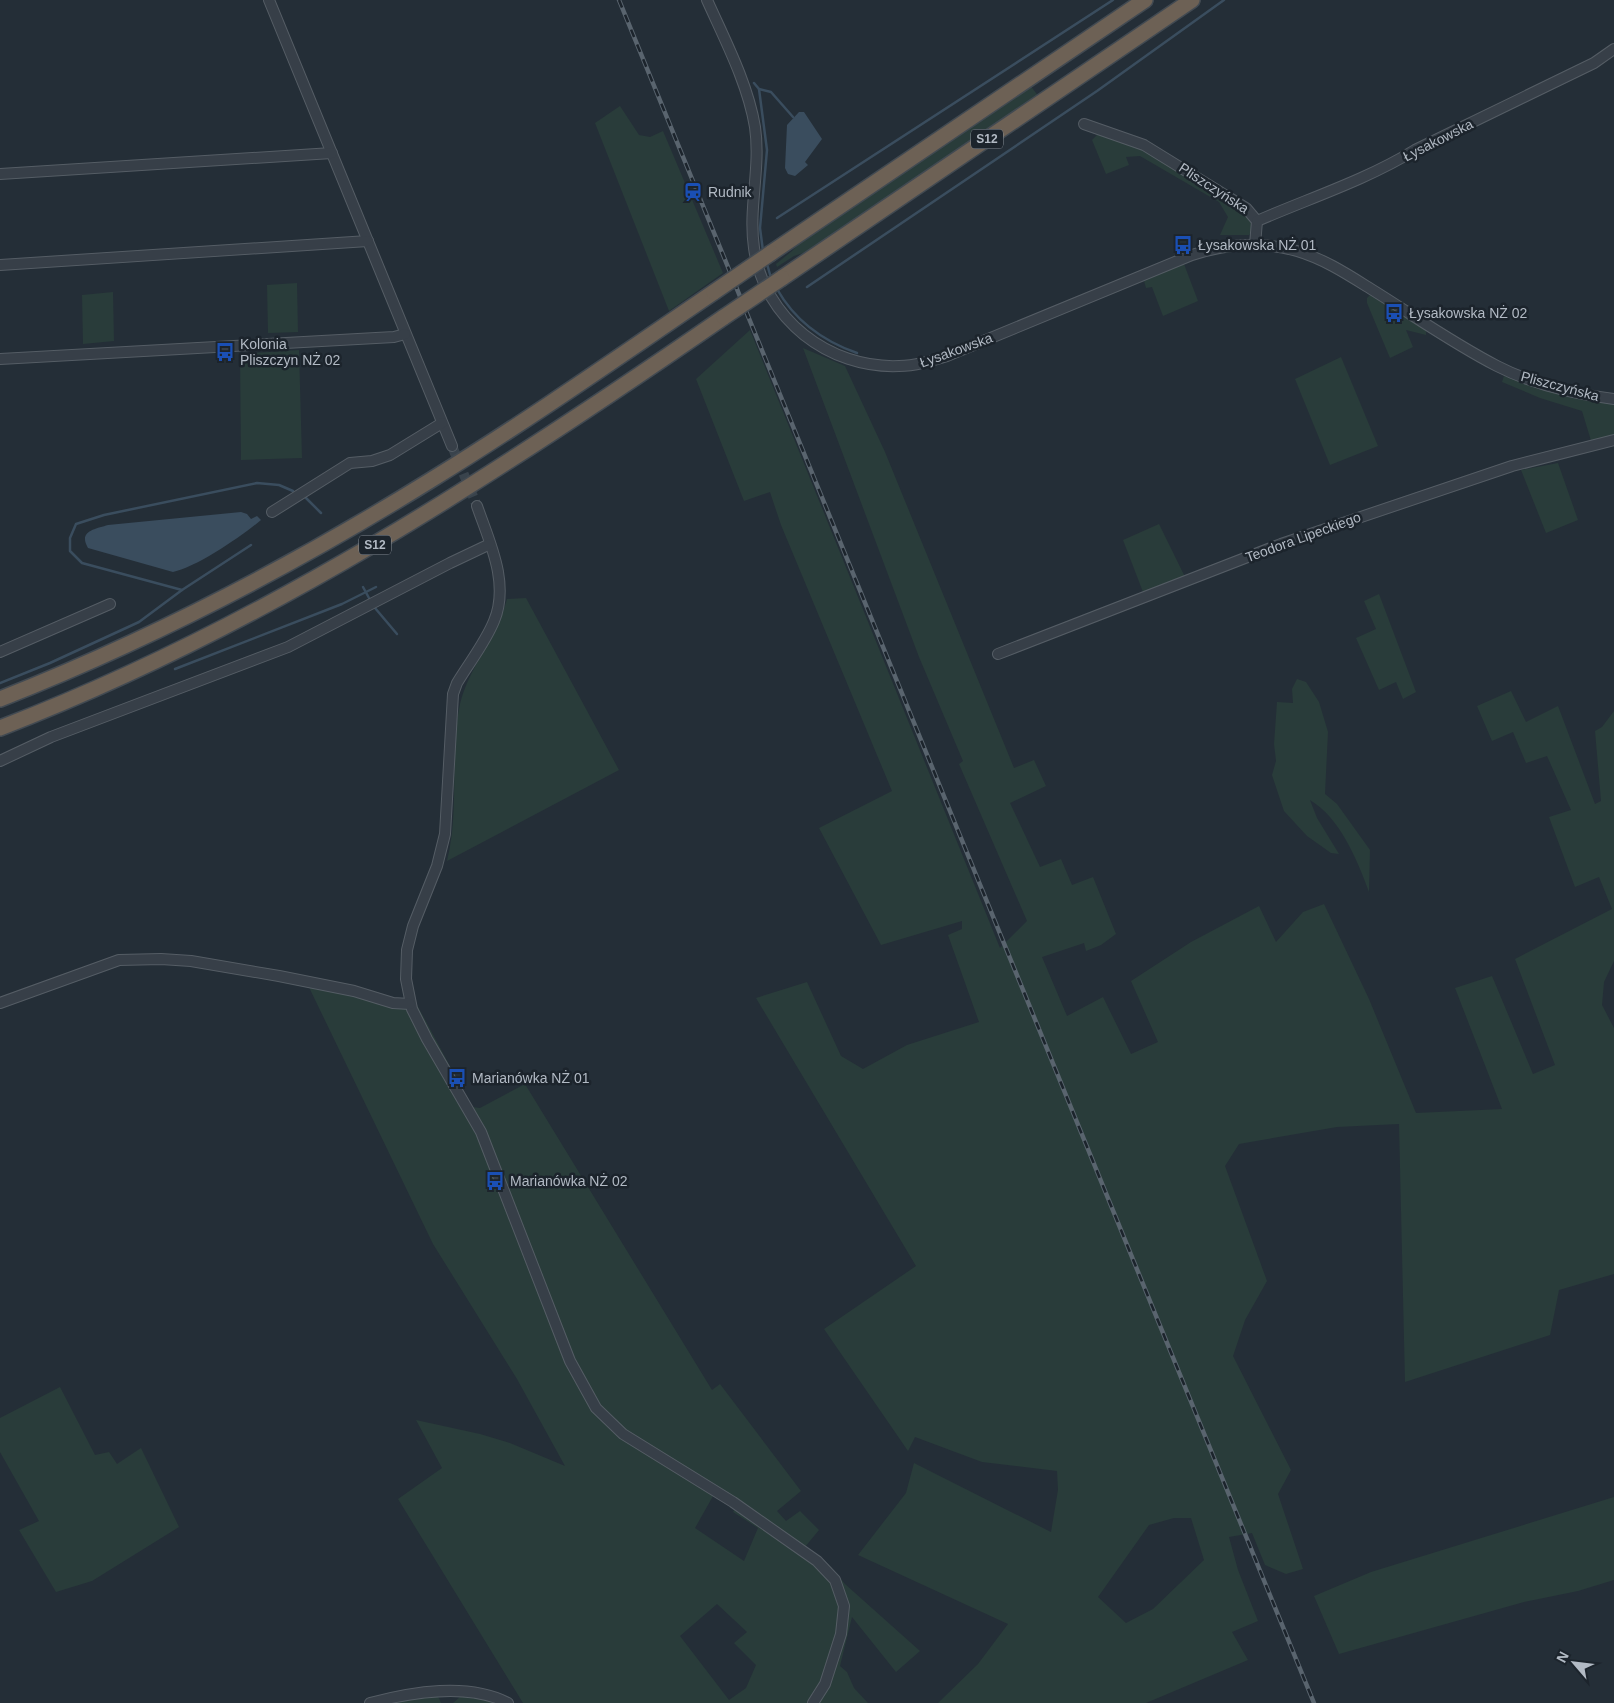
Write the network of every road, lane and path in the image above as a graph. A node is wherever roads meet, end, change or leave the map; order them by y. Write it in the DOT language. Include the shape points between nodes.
graph roads {
  1 [pos="269,0"];
  2 [pos="707,0"];
  3 [pos="1145,0"];
  4 [pos="1192,0"];
  5 [pos="1614,49"];
  6 [pos="1084,124"];
  7 [pos="332,153"];
  8 [pos="0,174"];
  9 [pos="1257,221"];
  10 [pos="368,241"];
  11 [pos="1255,245"];
  12 [pos="0,265"];
  13 [pos="405,334"];
  14 [pos="0,359"];
  15 [pos="1614,399"];
  16 [pos="442,423"];
  17 [pos="1614,440"];
  18 [pos="452,446"];
  19 [pos="477,506"];
  20 [pos="272,512"];
  21 [pos="490,544"];
  22 [pos="110,604"];
  23 [pos="0,652"];
  24 [pos="998,654"];
  25 [pos="0,699"];
  26 [pos="0,728"];
  27 [pos="0,761"];
  28 [pos="0,1003"];
  29 [pos="410,1004"];
  30 [pos="370,1703"];
  31 [pos="508,1703"];
  32 [pos="813,1703"];
  1 -- 7 [label="street"];
  2 -- 11 [label="street, Łysakowska" via="750,107 756,140 753,237 761,274 778,307 800,333 820,347 849,360 889,366 930,361 1192,255 1223,247"];
  3 -- 25 [label="highway, S12, bridge" via="515,427 433,479 332,539 203,608"];
  4 -- 26 [label="highway, S12, bridge" via="520,455 416,521 335,568 159,659"];
  5 -- 9 [label="street, Łysakowska" via="1594,63 1415,150 1373,174"];
  6 -- 9 [label="street, Pliszczyńska" via="1144,145 1246,208"];
  7 -- 8 [label="street"];
  7 -- 10 [label="street"];
  9 -- 11 [label="street, Pliszczyńska"];
  10 -- 12 [label="street"];
  10 -- 13 [label="street"];
  11 -- 15 [label="street, Pliszczyńska" via="1297,251 1332,265 1454,342 1510,372 1568,392"];
  13 -- 14 [label="street"];
  13 -- 16 [label="street"];
  16 -- 18 [label="street"];
  16 -- 20 [label="street" via="390,455 350,463"];
  17 -- 24 [label="street, Teodora Lipeckiego" via="1512,466 1281,544"];
  19 -- 21 [label="street"];
  21 -- 27 [label="street" via="282,650 59,734"];
  21 -- 29 [label="street" via="499,580 498,608 491,627 453,694 445,834 437,866 408,944 406,972"];
  22 -- 23 [label="street"];
  28 -- 29 [label="street" via="119,960 161,959 269,974 354,991 393,1003"];
  29 -- 32 [label="street" via="422,1031 481,1132 570,1360 596,1408 630,1439 733,1502 817,1561 838,1585 844,1606 841,1634 829,1674"];
  30 -- 31 [label="street" via="409,1694 453,1692 484,1695"];
}
